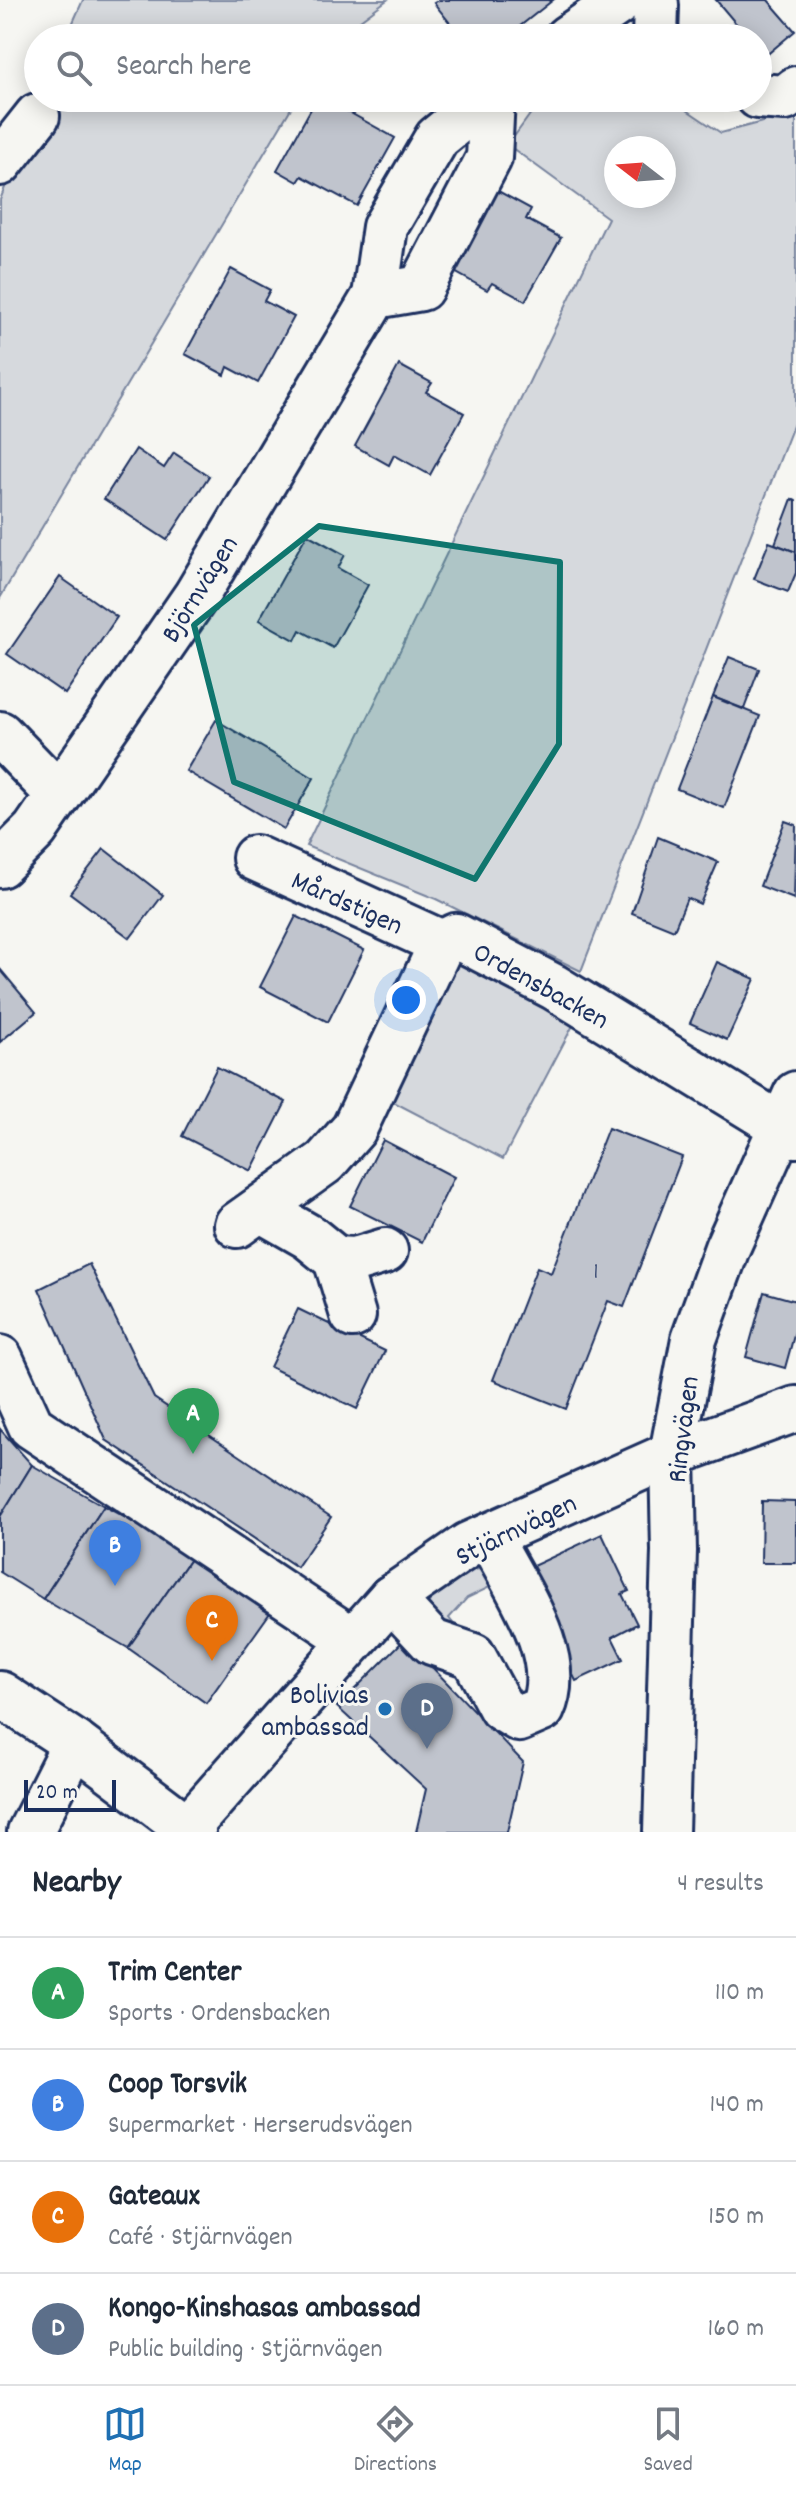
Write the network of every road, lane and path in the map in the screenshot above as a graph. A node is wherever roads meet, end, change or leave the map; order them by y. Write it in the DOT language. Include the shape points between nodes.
graph roads {
  1 [pos="622,0"];
  2 [pos="648,0"];
  3 [pos="587,24"];
  4 [pos="655,24"];
  5 [pos="796,89"];
  6 [pos="772,97"];
  7 [pos="471,112"];
  8 [pos="489,112"];
  9 [pos="37,116"];
  10 [pos="0,163"];
  11 [pos="375,296"];
  12 [pos="0,734"];
  13 [pos="58,794"];
  14 [pos="255,858"];
  15 [pos="0,865"];
  16 [pos="442,943"];
  17 [pos="791,1118"];
  18 [pos="385,1251"];
  19 [pos="336,1259"];
  20 [pos="353,1315"];
  21 [pos="0,1358"];
  22 [pos="796,1409"];
  23 [pos="672,1454"];
  24 [pos="489,1536"];
  25 [pos="391,1598"];
  26 [pos="351,1639"];
  27 [pos="0,1694"];
  28 [pos="75,1743"];
  29 [pos="191,1830"];
  30 [pos="30,1832"];
  31 [pos="666,1832"];
  1 -- 3 [label="street"];
  2 -- 4 [label="street" via="656,5"];
  5 -- 6 [label="street" via="785,98"];
  7 -- 11 [label="street, Björnvägen" via="437,138 385,227"];
  8 -- 11 [label="street, Björnvägen" via="489,158 421,288"];
  9 -- 10 [label="street"];
  11 -- 13 [label="street, Björnvägen" via="196,596"];
  12 -- 13 [label="street"];
  13 -- 15 [label="street, Björnvägen" via="35,830"];
  14 -- 16 [label="street, Mårdstigen"];
  16 -- 17 [label="street, Ordensbacken" via="456,936"];
  16 -- 19 [label="street, Ordensbacken" via="354,1129 325,1162 248,1217 309,1237"];
  17 -- 23 [label="street, Ringvägen" via="727,1248 694,1339"];
  18 -- 19 [label="street" via="355,1260"];
  19 -- 20 [label="street"];
  21 -- 26 [label="street" via="31,1426"];
  22 -- 23 [label="street, Stjärnvägen"];
  23 -- 24 [label="street, Stjärnvägen"];
  23 -- 31 [label="street, Ringvägen"];
  24 -- 25 [label="street, Stjärnvägen"];
  24 -- 25 [label="street" via="548,1652 550,1691 542,1709 519,1719 501,1708 473,1656 432,1642"];
  25 -- 26 [label="street, Stjärnvägen"];
  26 -- 29 [label="street, Stjärnvägen"];
  27 -- 28 [label="street"];
  28 -- 29 [label="street"];
  28 -- 30 [label="street"];
}
